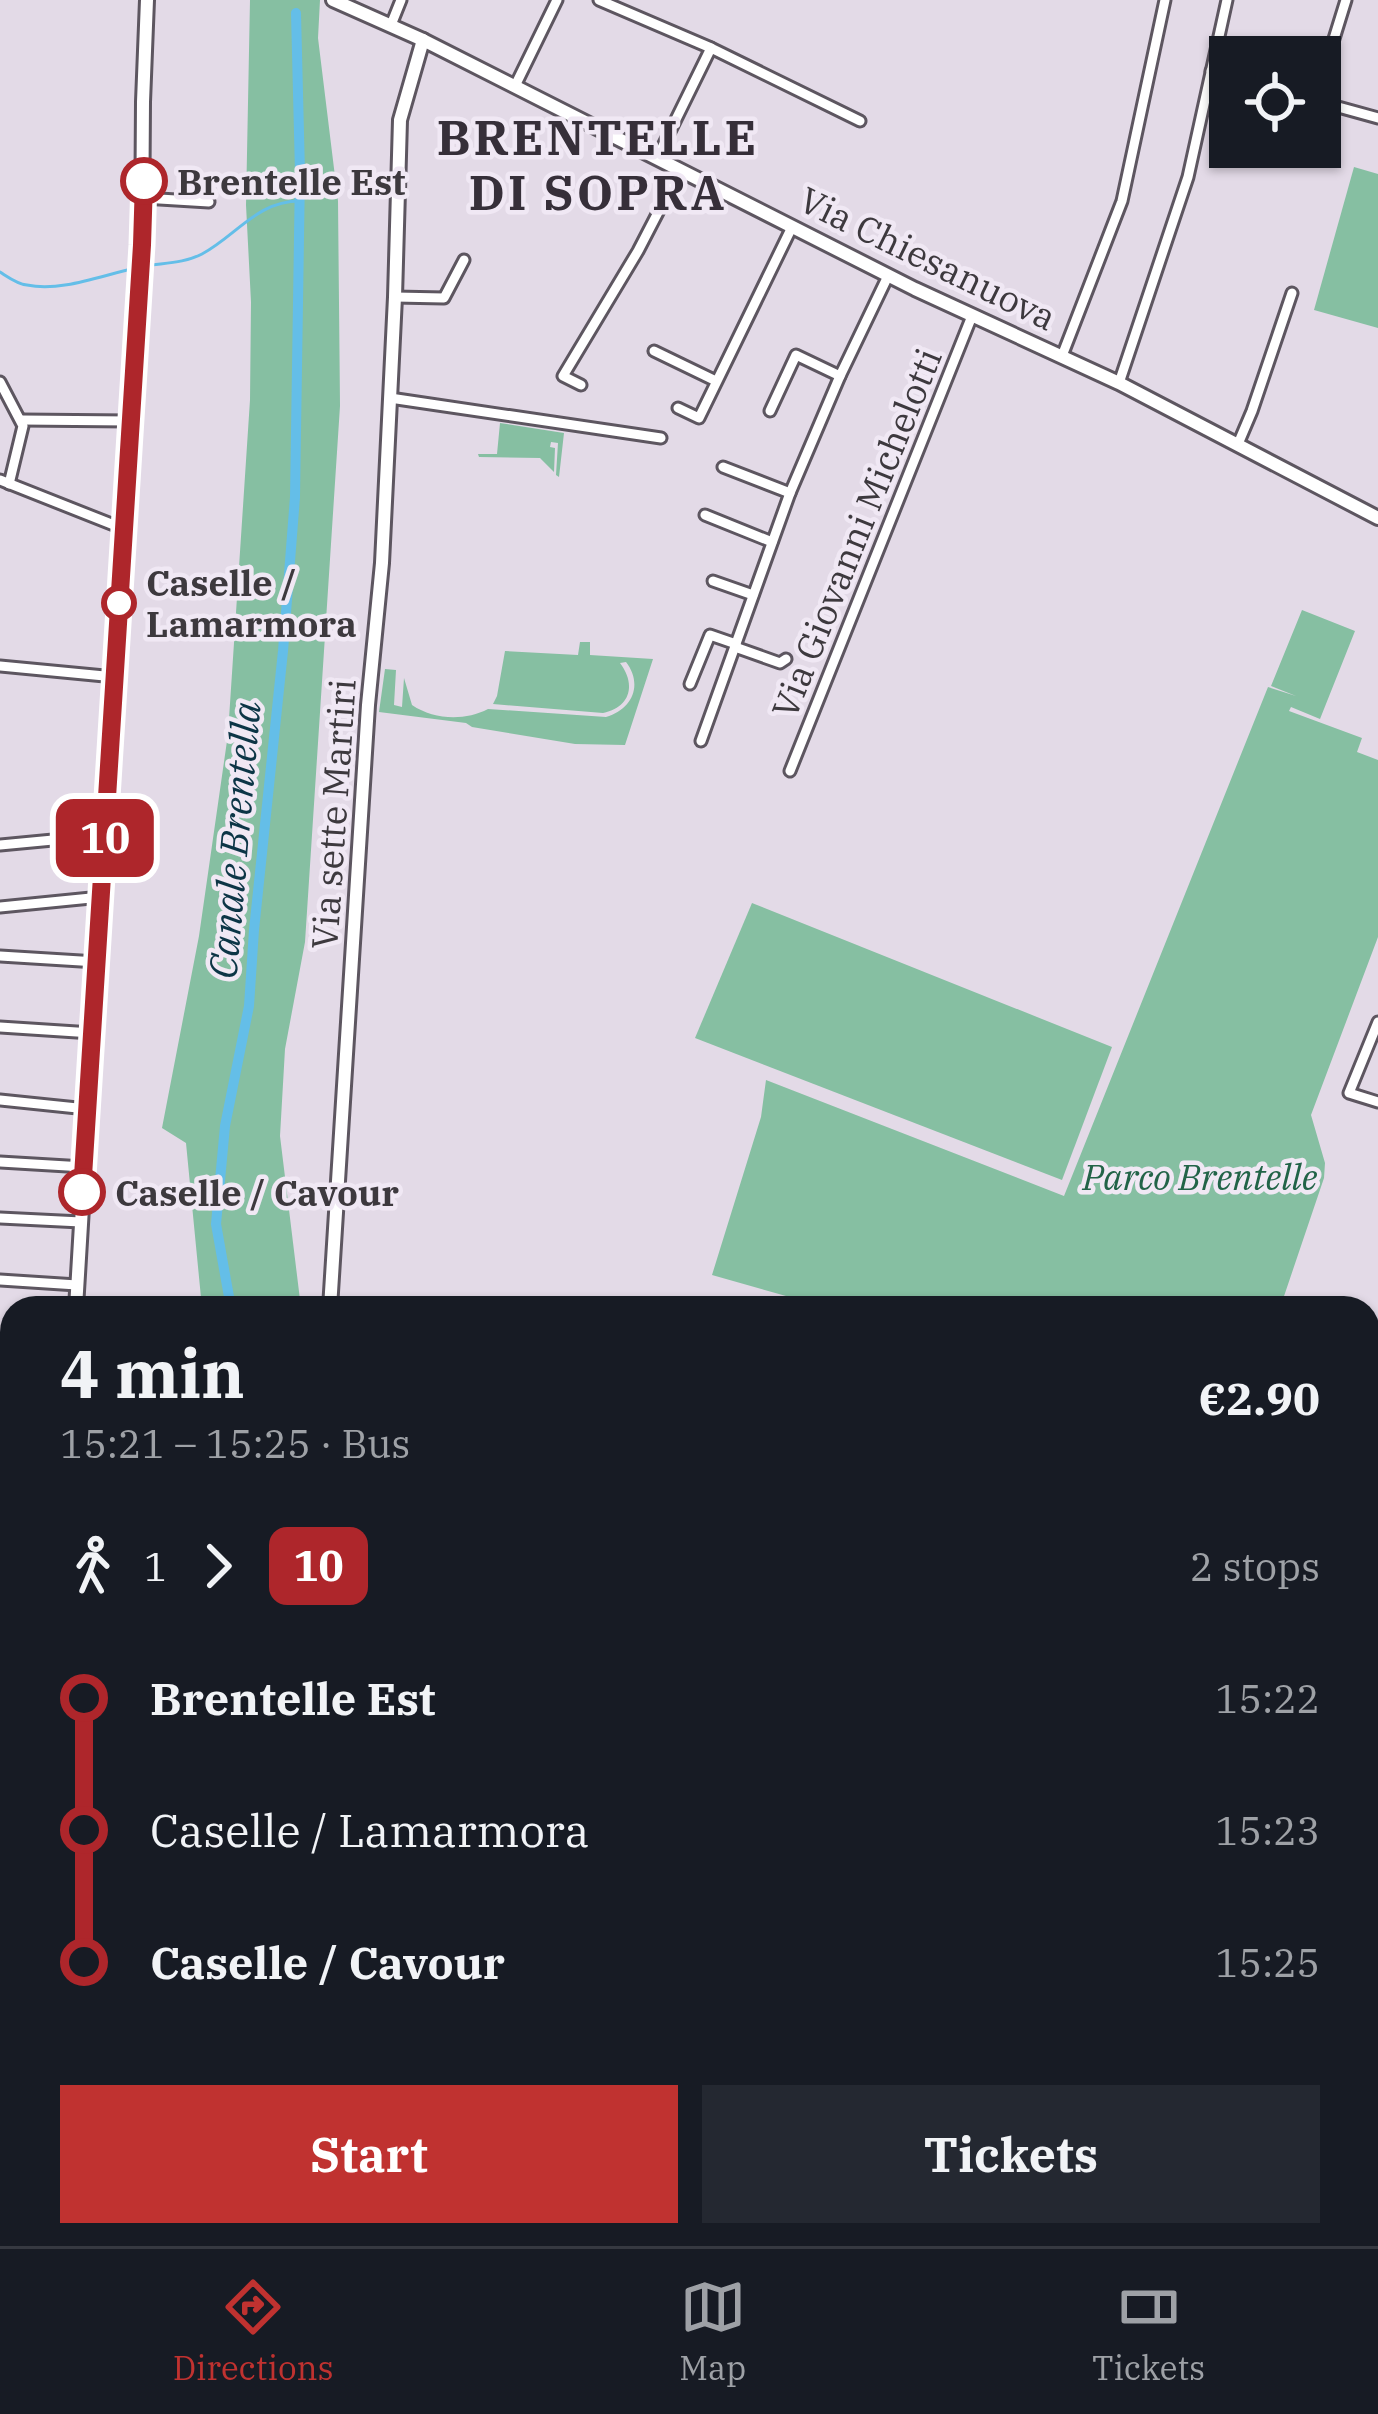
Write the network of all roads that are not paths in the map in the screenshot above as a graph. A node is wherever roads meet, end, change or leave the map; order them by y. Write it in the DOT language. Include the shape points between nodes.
graph roads {
  1 [pos="148,0"];
  2 [pos="333,0"];
  3 [pos="401,0"];
  4 [pos="556,0"];
  5 [pos="599,0"];
  6 [pos="1165,0"];
  7 [pos="1226,0"];
  8 [pos="1346,0"];
  9 [pos="391,25"];
  10 [pos="1218,36"];
  11 [pos="1335,36"];
  12 [pos="423,40"];
  13 [pos="712,48"];
  14 [pos="1209,80"];
  15 [pos="515,86"];
  16 [pos="1341,108"];
  17 [pos="1378,118"];
  18 [pos="860,121"];
  19 [pos="656,158"];
  20 [pos="680,170"];
  21 [pos="143,198"];
  22 [pos="209,202"];
  23 [pos="792,227"];
  24 [pos="464,260"];
  25 [pos="888,276"];
  26 [pos="1292,293"];
  27 [pos="395,297"];
  28 [pos="972,316"];
  29 [pos="654,351"];
  30 [pos="1062,356"];
  31 [pos="840,376"];
  32 [pos="716,381"];
  33 [pos="0,382"];
  34 [pos="1119,383"];
  35 [pos="581,385"];
  36 [pos="390,398"];
  37 [pos="678,408"];
  38 [pos="770,411"];
  39 [pos="21,420"];
  40 [pos="129,421"];
  41 [pos="661,438"];
  42 [pos="1238,444"];
  43 [pos="722,466"];
  44 [pos="4,482"];
  45 [pos="790,493"];
  46 [pos="705,515"];
  47 [pos="1378,518"];
  48 [pos="124,530"];
  49 [pos="772,542"];
  50 [pos="713,580"];
  51 [pos="753,595"];
  52 [pos="735,645"];
  53 [pos="786,659"];
  54 [pos="0,666"];
  55 [pos="115,677"];
  56 [pos="690,684"];
  57 [pos="701,740"];
  58 [pos="790,771"];
  59 [pos="104,841"];
  60 [pos="0,845"];
  61 [pos="101,897"];
  62 [pos="0,907"];
  63 [pos="0,956"];
  64 [pos="97,962"];
  65 [pos="1378,1022"];
  66 [pos="0,1027"];
  67 [pos="92,1034"];
  68 [pos="1375,1040"];
  69 [pos="0,1100"];
  70 [pos="1378,1102"];
  71 [pos="87,1109"];
  72 [pos="0,1162"];
  73 [pos="84,1167"];
  74 [pos="0,1218"];
  75 [pos="80,1222"];
  76 [pos="0,1280"];
  77 [pos="77,1285"];
  78 [pos="77,1296"];
  79 [pos="331,1296"];
  1 -- 21 [label="main road"];
  2 -- 9 [label="main road, Via Chiesanuova"];
  3 -- 9 [label="street"];
  4 -- 15 [label="street"];
  5 -- 13 [label="street"];
  6 -- 30 [label="street" via="1122,201"];
  7 -- 10 [label="street"];
  8 -- 11 [label="street"];
  9 -- 12 [label="main road, Via Chiesanuova"];
  12 -- 15 [label="main road, Via Chiesanuova"];
  12 -- 27 [label="main road, Via sette Martiri" via="400,120"];
  13 -- 18 [label="street"];
  13 -- 19 [label="street"];
  14 -- 34 [label="street" via="1188,177"];
  15 -- 19 [label="main road, Via Chiesanuova"];
  16 -- 17 [label="street"];
  19 -- 20 [label="main road, Via Chiesanuova"];
  20 -- 23 [label="main road, Via Chiesanuova"];
  20 -- 35 [label="street" via="563,376"];
  21 -- 22 [label="street"];
  21 -- 40 [label="main road"];
  23 -- 25 [label="main road, Via Chiesanuova"];
  23 -- 32 [label="street"];
  24 -- 27 [label="street" via="444,298"];
  25 -- 28 [label="main road, Via Chiesanuova"];
  25 -- 31 [label="street"];
  26 -- 42 [label="street"];
  27 -- 36 [label="main road, Via sette Martiri"];
  28 -- 30 [label="main road, Via Chiesanuova"];
  28 -- 58 [label="street, Via Giovanni Michelotti"];
  29 -- 32 [label="street"];
  30 -- 34 [label="main road, Via Chiesanuova"];
  31 -- 38 [label="street" via="796,356"];
  31 -- 45 [label="street"];
  32 -- 37 [label="street" via="699,418"];
  33 -- 39 [label="street"];
  34 -- 42 [label="main road, Via Chiesanuova"];
  36 -- 41 [label="street"];
  36 -- 79 [label="main road, Via sette Martiri"];
  39 -- 40 [label="street"];
  39 -- 44 [label="street"];
  40 -- 48 [label="main road"];
  42 -- 47 [label="main road, Via Chiesanuova"];
  43 -- 45 [label="street"];
  44 -- 48 [label="street"];
  45 -- 49 [label="street"];
  46 -- 49 [label="street"];
  48 -- 55 [label="main road"];
  49 -- 51 [label="street"];
  50 -- 51 [label="street"];
  51 -- 52 [label="street"];
  52 -- 53 [label="street"];
  52 -- 56 [label="street" via="710,635"];
  52 -- 57 [label="street"];
  54 -- 55 [label="street"];
  55 -- 59 [label="main road"];
  59 -- 60 [label="street"];
  59 -- 61 [label="main road"];
  61 -- 62 [label="street"];
  61 -- 64 [label="main road"];
  63 -- 64 [label="street"];
  64 -- 67 [label="main road"];
  65 -- 68 [label="street"];
  66 -- 67 [label="street"];
  67 -- 71 [label="main road"];
  68 -- 70 [label="street" via="1349,1093"];
  69 -- 71 [label="street"];
  71 -- 73 [label="main road"];
  72 -- 73 [label="street"];
  73 -- 75 [label="main road"];
  74 -- 75 [label="street"];
  75 -- 77 [label="main road"];
  76 -- 77 [label="street"];
  77 -- 78 [label="main road"];
}
